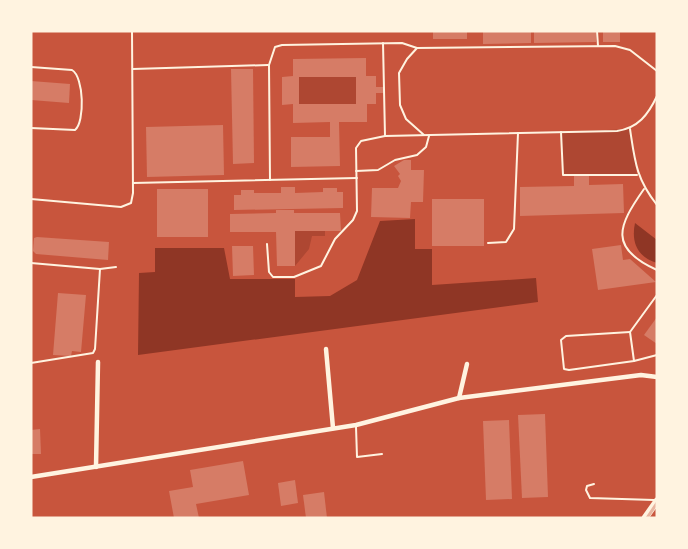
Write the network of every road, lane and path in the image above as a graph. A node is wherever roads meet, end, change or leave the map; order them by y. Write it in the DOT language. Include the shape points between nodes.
graph roads {
  1 [pos="132,31"];
  2 [pos="597,31"];
  3 [pos="383,43"];
  4 [pos="598,46"];
  5 [pos="418,48"];
  6 [pos="269,64"];
  7 [pos="31,67"];
  8 [pos="133,68"];
  9 [pos="657,71"];
  10 [pos="657,96"];
  11 [pos="31,128"];
  12 [pos="630,129"];
  13 [pos="561,132"];
  14 [pos="518,133"];
  15 [pos="385,136"];
  16 [pos="427,136"];
  17 [pos="356,171"];
  18 [pos="637,175"];
  19 [pos="357,178"];
  20 [pos="270,180"];
  21 [pos="133,183"];
  22 [pos="644,189"];
  23 [pos="31,199"];
  24 [pos="657,205"];
  25 [pos="488,243"];
  26 [pos="267,244"];
  27 [pos="31,263"];
  28 [pos="116,267"];
  29 [pos="100,268"];
  30 [pos="657,270"];
  31 [pos="657,295"];
  32 [pos="630,332"];
  33 [pos="326,349"];
  34 [pos="657,355"];
  35 [pos="634,361"];
  36 [pos="98,362"];
  37 [pos="31,363"];
  38 [pos="467,364"];
  39 [pos="657,378"];
  40 [pos="459,398"];
  41 [pos="356,425"];
  42 [pos="333,428"];
  43 [pos="382,454"];
  44 [pos="96,467"];
  45 [pos="31,477"];
  46 [pos="594,484"];
  47 [pos="657,501"];
  48 [pos="645,518"];
  1 -- 8 [label="lane"];
  2 -- 4 [label="lane"];
  3 -- 5 [label="lane" via="402,43"];
  3 -- 6 [label="lane" via="282,45 275,47"];
  3 -- 15 [label="lane"];
  4 -- 5 [label="lane"];
  4 -- 9 [label="lane" via="630,50"];
  5 -- 16 [label="lane" via="399,73 400,105 406,119"];
  6 -- 8 [label="lane"];
  6 -- 20 [label="lane"];
  7 -- 11 [label="lane" via="72,70 81,81 80,123 75,130"];
  8 -- 21 [label="lane"];
  10 -- 12 [label="lane" via="651,109"];
  12 -- 13 [label="lane"];
  12 -- 18 [label="lane"];
  13 -- 14 [label="lane"];
  13 -- 18 [label="lane" via="563,175"];
  14 -- 16 [label="lane"];
  14 -- 25 [label="lane" via="514,230 506,242"];
  15 -- 16 [label="lane"];
  15 -- 17 [label="lane" via="361,141 357,145"];
  16 -- 17 [label="lane" via="426,147 417,155 396,160 378,170"];
  17 -- 19 [label="lane"];
  18 -- 22 [label="lane"];
  19 -- 20 [label="lane"];
  19 -- 26 [label="lane" via="357,211 335,239 321,266 294,277 273,277 269,272"];
  20 -- 21 [label="lane"];
  21 -- 23 [label="lane" via="133,199 121,207"];
  22 -- 24 [label="lane"];
  22 -- 30 [label="lane" via="626,217 622,237 626,250 638,261"];
  27 -- 29 [label="lane"];
  28 -- 29 [label="lane"];
  29 -- 37 [label="lane" via="95,349 92,353"];
  31 -- 32 [label="lane"];
  32 -- 35 [label="lane"];
  32 -- 35 [label="lane" via="566,336 560,345 562,365 570,370"];
  33 -- 42 [label="street"];
  34 -- 35 [label="lane"];
  36 -- 44 [label="street"];
  38 -- 40 [label="street"];
  39 -- 40 [label="street" via="642,375"];
  40 -- 41 [label="street"];
  41 -- 42 [label="street"];
  41 -- 43 [label="lane" via="357,457"];
  42 -- 44 [label="street"];
  44 -- 45 [label="street"];
  46 -- 47 [label="lane" via="587,486 590,498"];
  47 -- 48 [label="main road"];
}
